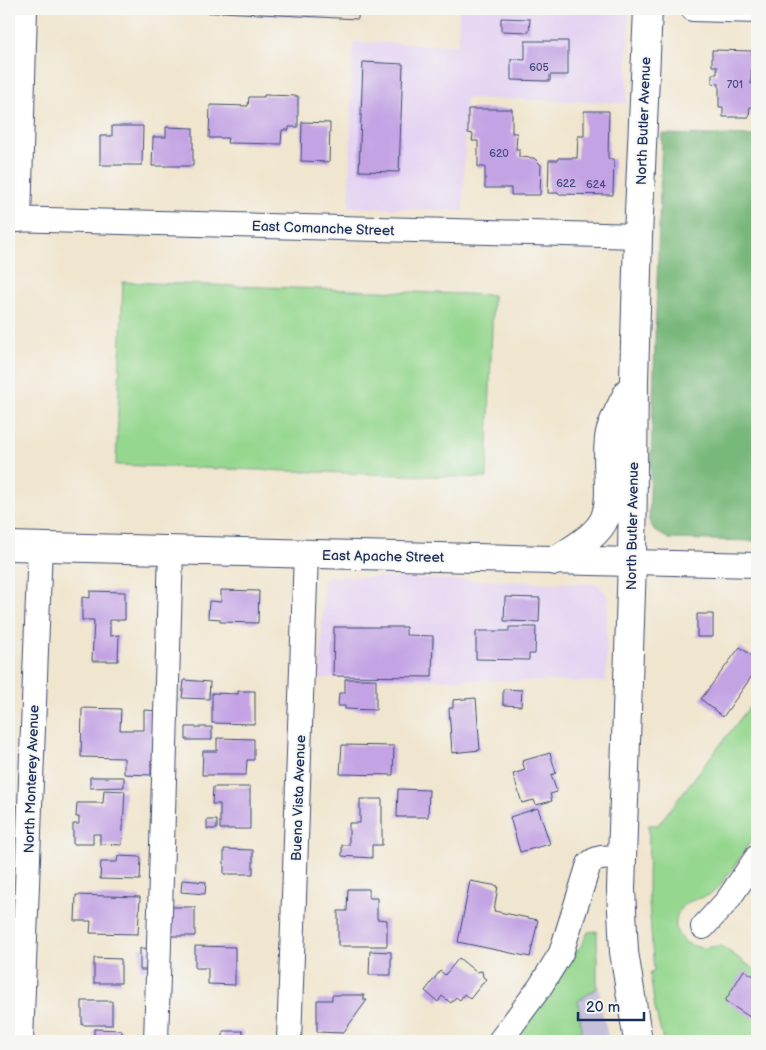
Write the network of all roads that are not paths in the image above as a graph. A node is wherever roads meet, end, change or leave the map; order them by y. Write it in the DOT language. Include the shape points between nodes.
graph roads {
  1 [pos="25,9"];
  2 [pos="648,9"];
  3 [pos="693,9"];
  4 [pos="757,11"];
  5 [pos="14,220"];
  6 [pos="638,236"];
  7 [pos="634,380"];
  8 [pos="9,546"];
  9 [pos="40,546"];
  10 [pos="171,551"];
  11 [pos="306,554"];
  12 [pos="556,561"];
  13 [pos="632,562"];
  14 [pos="757,565"];
  15 [pos="757,857"];
  16 [pos="622,858"];
  17 [pos="703,927"];
  18 [pos="21,1041"];
  19 [pos="156,1041"];
  20 [pos="288,1041"];
  21 [pos="500,1041"];
  22 [pos="638,1041"];
  1 -- 5 [label="street"];
  2 -- 6 [label="main road, North Butler Avenue"];
  3 -- 4 [label="street"];
  5 -- 6 [label="street, East Comanche Street"];
  6 -- 7 [label="main road, North Butler Avenue"];
  7 -- 12 [label="main road" via="610,433 605,518 588,538"];
  7 -- 13 [label="main road, North Butler Avenue"];
  8 -- 9 [label="main road, East Apache Street"];
  9 -- 10 [label="main road, East Apache Street"];
  9 -- 18 [label="street, North Monterey Avenue"];
  10 -- 11 [label="main road, East Apache Street"];
  10 -- 19 [label="street"];
  11 -- 12 [label="main road, East Apache Street"];
  11 -- 20 [label="street, Buena Vista Avenue"];
  12 -- 13 [label="main road, East Apache Street"];
  13 -- 14 [label="street, East Apache Street"];
  13 -- 16 [label="main road, North Butler Avenue"];
  15 -- 17 [label="street" via="728,902"];
  16 -- 21 [label="street" via="600,858 589,864 561,953"];
  16 -- 22 [label="main road, North Butler Avenue" via="624,952"];
}
